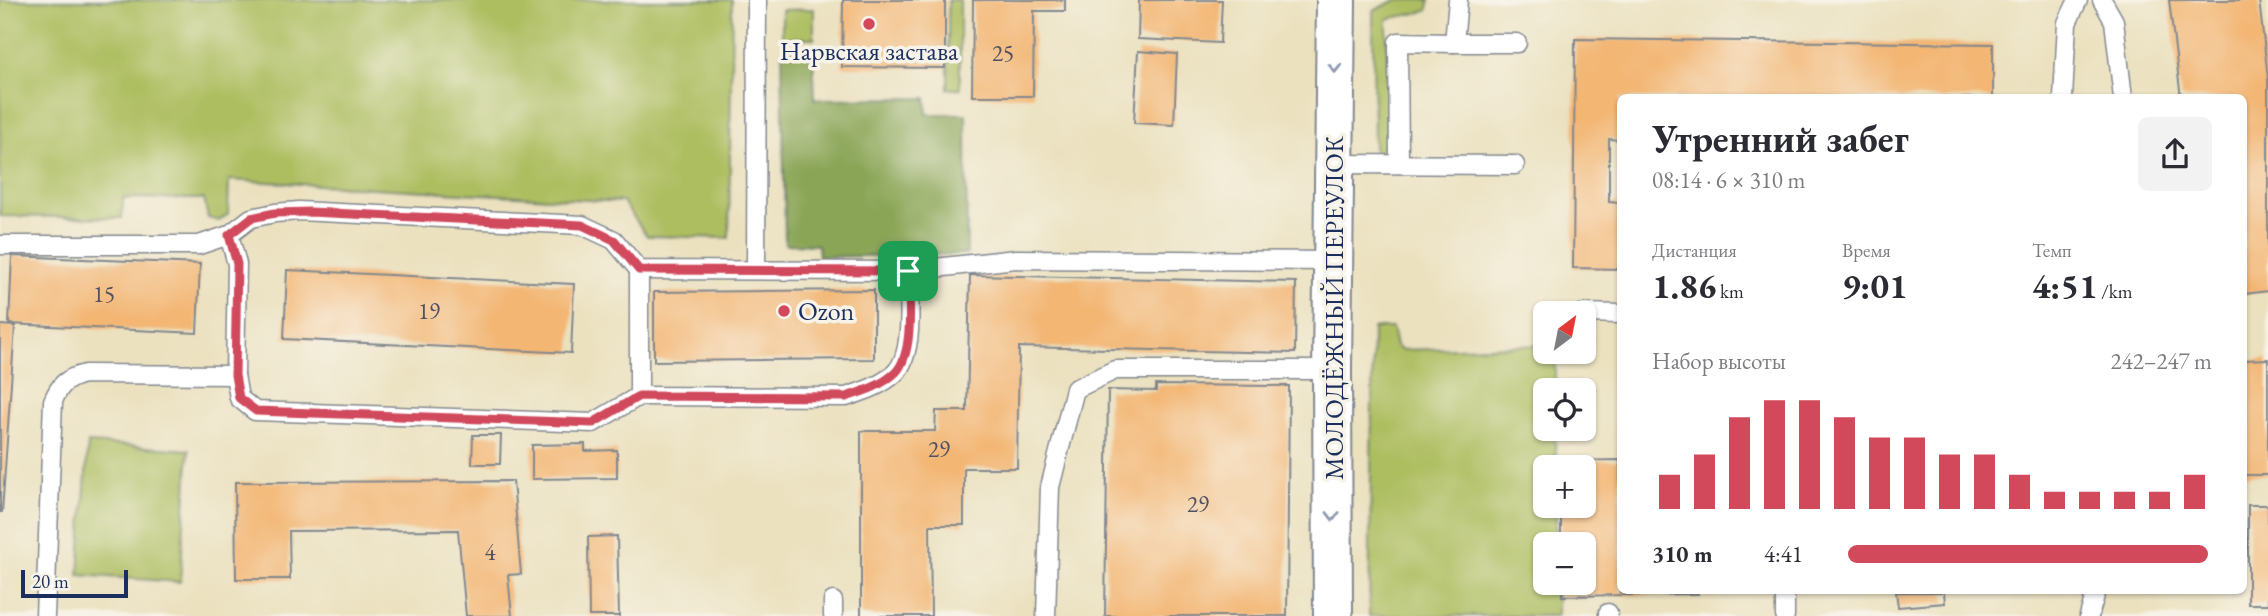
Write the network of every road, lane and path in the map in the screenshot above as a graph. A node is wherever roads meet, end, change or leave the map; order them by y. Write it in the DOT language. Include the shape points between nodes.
graph roads {
  1 [pos="757,0"];
  2 [pos="1336,0"];
  3 [pos="1458,0"];
  4 [pos="2078,0"];
  5 [pos="2102,0"];
  6 [pos="1454,43"];
  7 [pos="1517,43"];
  8 [pos="2063,94"];
  9 [pos="2123,94"];
  10 [pos="1334,164"];
  11 [pos="1399,164"];
  12 [pos="1515,165"];
  13 [pos="229,235"];
  14 [pos="0,244"];
  15 [pos="1333,261"];
  16 [pos="639,270"];
  17 [pos="756,270"];
  18 [pos="908,271"];
  19 [pos="1596,313"];
  20 [pos="1617,314"];
  21 [pos="1332,370"];
  22 [pos="235,375"];
  23 [pos="639,396"];
  24 [pos="1784,594"];
  25 [pos="2095,594"];
  26 [pos="45,616"];
  27 [pos="1046,616"];
  28 [pos="1333,616"];
  29 [pos="1785,616"];
  30 [pos="2089,616"];
  1 -- 17 [label="lane"];
  2 -- 10 [label="street, МОЛОДЁЖНЫЙ ПЕРЕУЛОК, one-way"];
  3 -- 6 [label="lane"];
  4 -- 8 [label="lane" via="2067,23"];
  5 -- 9 [label="lane" via="2114,21"];
  6 -- 7 [label="lane"];
  6 -- 11 [label="lane" via="1398,42"];
  10 -- 11 [label="lane"];
  10 -- 15 [label="street, МОЛОДЁЖНЫЙ ПЕРЕУЛОК"];
  11 -- 12 [label="lane"];
  13 -- 14 [label="lane" via="199,245"];
  13 -- 16 [label="lane" via="251,218 299,211 582,225 614,240"];
  13 -- 22 [label="lane" via="237,264"];
  15 -- 18 [label="lane" via="1016,259"];
  15 -- 21 [label="street, МОЛОДЁЖНЫЙ ПЕРЕУЛОК"];
  16 -- 17 [label="lane"];
  16 -- 23 [label="lane"];
  17 -- 18 [label="lane"];
  18 -- 23 [label="lane" via="909,341 898,371 875,387 846,397"];
  19 -- 20 [label="lane"];
  21 -- 27 [label="lane" via="1115,370 1075,389 1050,487"];
  21 -- 28 [label="street, МОЛОДЁЖНЫЙ ПЕРЕУЛОК, one-way"];
  22 -- 23 [label="lane" via="239,398 256,411 593,423"];
  22 -- 26 [label="lane" via="85,374 70,377 59,386 53,401"];
  24 -- 29 [label="lane"];
  25 -- 30 [label="lane"];
}
